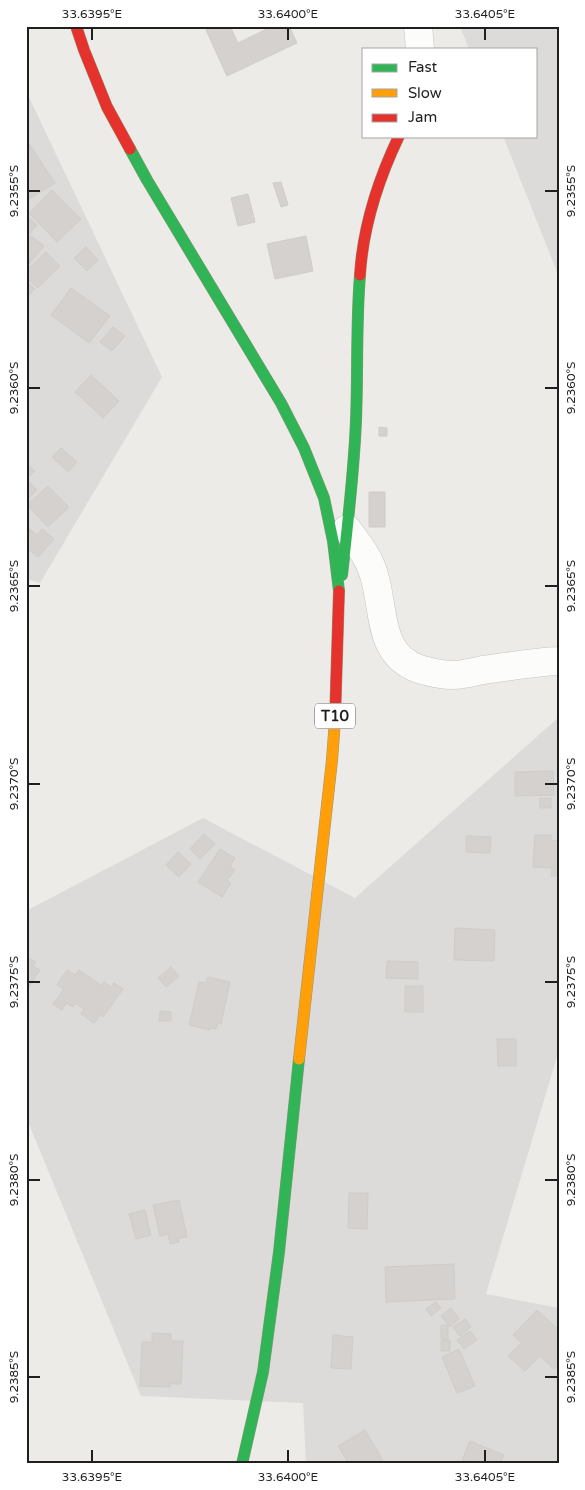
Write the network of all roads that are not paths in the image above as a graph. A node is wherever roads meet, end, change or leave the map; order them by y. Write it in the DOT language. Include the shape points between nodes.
graph roads {
  1 [pos="76,26"];
  2 [pos="418,26"];
  3 [pos="420,48"];
  4 [pos="398,138"];
  5 [pos="347,529"];
  6 [pos="340,595"];
  7 [pos="559,661"];
  8 [pos="242,1464"];
  1 -- 6 [label="main road, T10" via="107,107 142,172 281,403 304,448 324,498"];
  2 -- 3 [label="street"];
  4 -- 5 [label="main road" via="369,216 362,260 357,316 353,477"];
  5 -- 6 [label="main road"];
  5 -- 7 [label="street" via="367,555 391,647 409,665 453,675"];
  6 -- 8 [label="main road, T10" via="332,760 279,1252 263,1372"];
}
